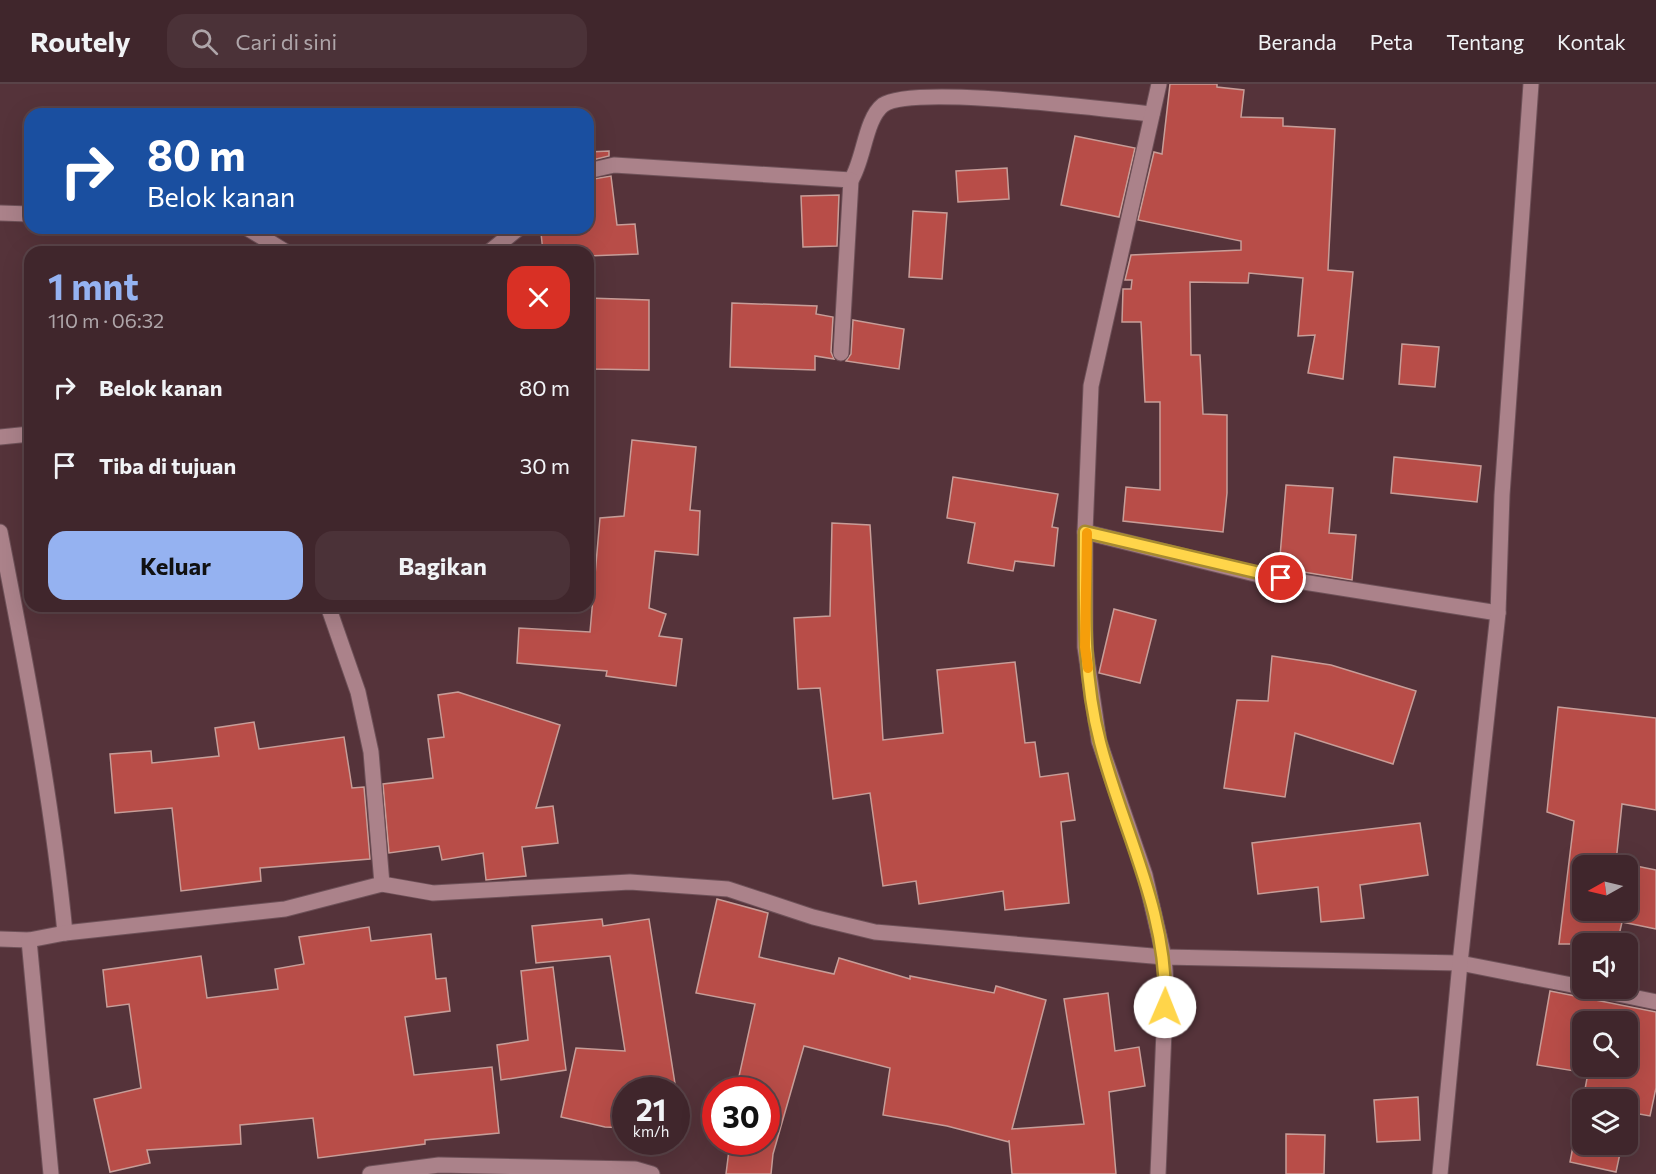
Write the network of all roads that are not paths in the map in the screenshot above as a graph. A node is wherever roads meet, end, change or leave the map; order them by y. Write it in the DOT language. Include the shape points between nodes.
graph roads {
  1 [pos="1160,84"];
  2 [pos="1531,84"];
  3 [pos="1152,114"];
  4 [pos="594,170"];
  5 [pos="851,180"];
  6 [pos="0,213"];
  7 [pos="24,214"];
  8 [pos="257,234"];
  9 [pos="512,234"];
  10 [pos="276,246"];
  11 [pos="496,246"];
  12 [pos="841,353"];
  13 [pos="24,435"];
  14 [pos="0,437"];
  15 [pos="0,532"];
  16 [pos="1085,532"];
  17 [pos="330,612"];
  18 [pos="1498,613"];
  19 [pos="382,884"];
  20 [pos="65,933"];
  21 [pos="0,939"];
  22 [pos="29,940"];
  23 [pos="1164,957"];
  24 [pos="1460,963"];
  25 [pos="1572,985"];
  26 [pos="1638,998"];
  27 [pos="1656,1002"];
  28 [pos="51,1174"];
  29 [pos="370,1174"];
  30 [pos="652,1174"];
  31 [pos="1158,1174"];
  32 [pos="1440,1174"];
  1 -- 3 [label="street"];
  2 -- 18 [label="street" via="1502,495"];
  3 -- 5 [label="street" via="971,97 897,98 874,115"];
  3 -- 16 [label="street" via="1091,386"];
  4 -- 5 [label="street" via="614,165"];
  5 -- 12 [label="street"];
  6 -- 7 [label="street"];
  8 -- 10 [label="street"];
  9 -- 11 [label="street"];
  13 -- 14 [label="street"];
  15 -- 20 [label="street" via="29,679"];
  16 -- 18 [label="street" via="1259,575"];
  16 -- 23 [label="street" via="1085,647 1099,741 1145,874"];
  17 -- 19 [label="street" via="358,692 371,752"];
  18 -- 24 [label="street"];
  19 -- 20 [label="street" via="285,909"];
  19 -- 23 [label="street" via="433,894 630,882 728,890 875,932"];
  20 -- 22 [label="street"];
  21 -- 22 [label="street"];
  22 -- 28 [label="street"];
  23 -- 24 [label="street"];
  23 -- 31 [label="street"];
  24 -- 25 [label="street"];
  24 -- 32 [label="street"];
  26 -- 27 [label="street"];
  29 -- 30 [label="street" via="439,1166 635,1169"];
}
